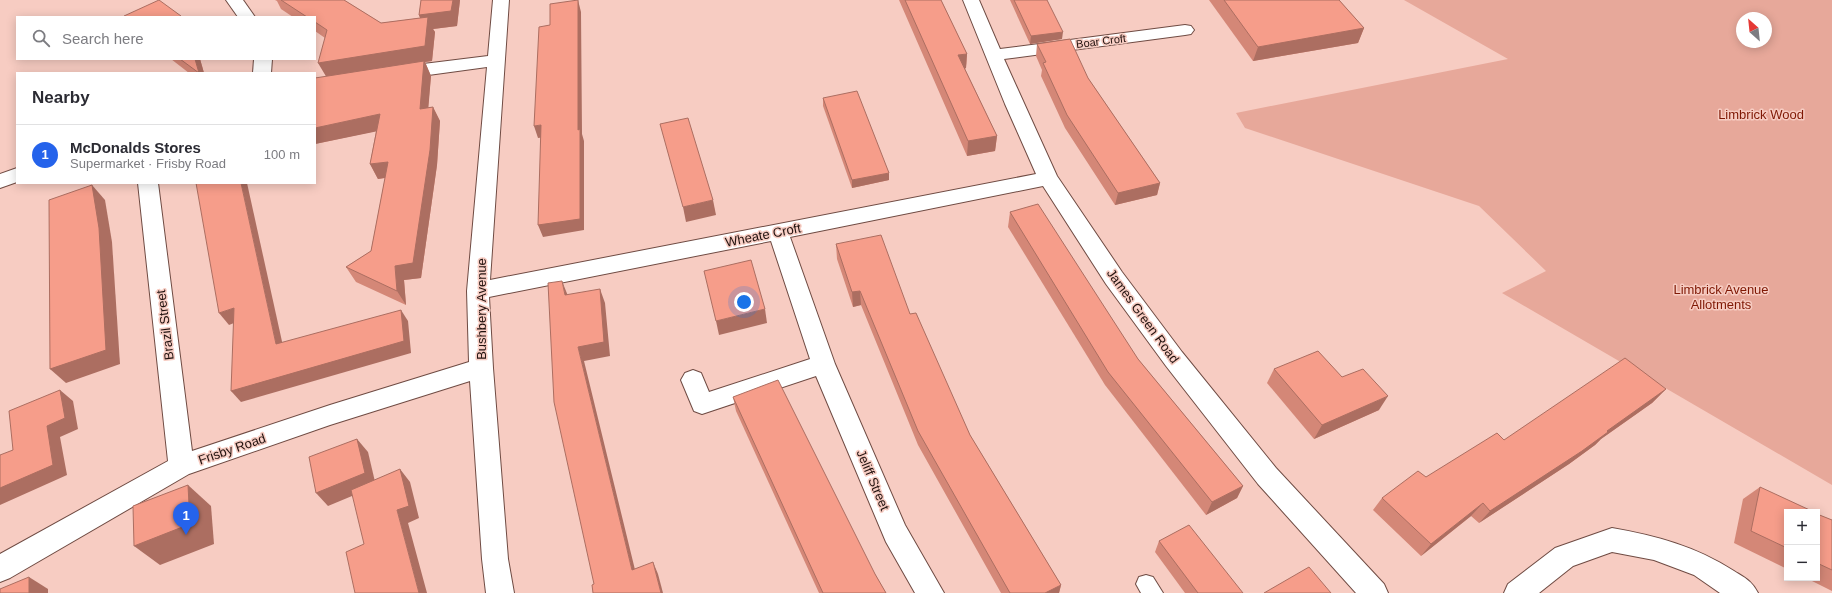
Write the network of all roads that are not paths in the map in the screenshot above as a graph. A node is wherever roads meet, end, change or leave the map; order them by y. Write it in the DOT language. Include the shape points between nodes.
graph roads {
  1 [pos="234,0"];
  2 [pos="501,0"];
  3 [pos="971,0"];
  4 [pos="246,16"];
  5 [pos="1185,30"];
  6 [pos="994,55"];
  7 [pos="263,60"];
  8 [pos="495,60"];
  9 [pos="262,72"];
  10 [pos="381,76"];
  11 [pos="16,175"];
  12 [pos="1048,178"];
  13 [pos="0,181"];
  14 [pos="148,184"];
  15 [pos="778,232"];
  16 [pos="478,291"];
  17 [pos="823,364"];
  18 [pos="481,368"];
  19 [pos="693,380"];
  20 [pos="181,466"];
  21 [pos="0,569"];
  22 [pos="500,593"];
  23 [pos="930,593"];
  24 [pos="1374,593"];
  25 [pos="1518,593"];
  26 [pos="1744,593"];
  1 -- 4 [label="street"];
  2 -- 8 [label="street, Bushbery Avenue"];
  3 -- 6 [label="street, James Green Road"];
  5 -- 6 [label="street, Boar Croft"];
  6 -- 12 [label="street, James Green Road"];
  7 -- 9 [label="street"];
  8 -- 10 [label="street"];
  8 -- 16 [label="street, Bushbery Avenue"];
  11 -- 13 [label="street"];
  12 -- 15 [label="street, Wheate Croft"];
  12 -- 24 [label="street, James Green Road" via="1114,278 1174,359 1267,476"];
  14 -- 20 [label="street, Brazil Street"];
  15 -- 16 [label="street, Wheate Croft"];
  15 -- 17 [label="street, Jeliff Street"];
  16 -- 18 [label="street, Bushbery Avenue"];
  17 -- 19 [label="street" via="702,404"];
  17 -- 23 [label="street, Jeliff Street" via="895,532"];
  18 -- 20 [label="street, Frisby Road" via="330,415"];
  18 -- 22 [label="street, Bushbery Avenue" via="495,559"];
  20 -- 21 [label="street, Frisby Road"];
  25 -- 26 [label="street" via="1564,557 1612,540 1654,548 1703,566"];
}
